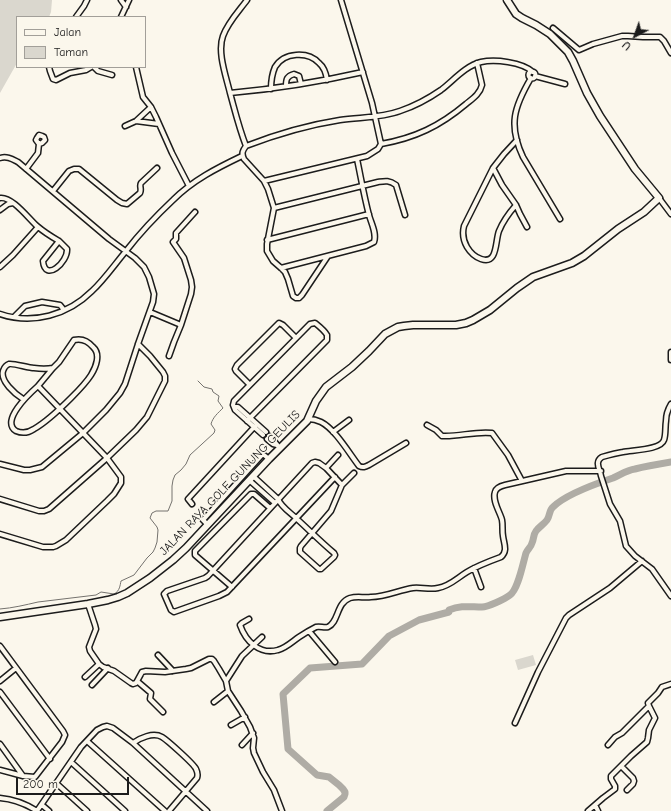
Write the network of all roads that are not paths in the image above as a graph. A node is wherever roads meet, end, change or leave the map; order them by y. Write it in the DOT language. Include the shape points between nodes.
graph roads {
  1 [pos="87,0"];
  2 [pos="122,0"];
  3 [pos="129,0"];
  4 [pos="247,0"];
  5 [pos="341,0"];
  6 [pos="507,0"];
  7 [pos="126,7"];
  8 [pos="77,16"];
  9 [pos="122,16"];
  10 [pos="553,28"];
  11 [pos="671,53"];
  12 [pos="477,63"];
  13 [pos="49,68"];
  14 [pos="90,68"];
  15 [pos="94,68"];
  16 [pos="136,68"];
  17 [pos="364,72"];
  18 [pos="112,75"];
  19 [pos="533,75"];
  20 [pos="327,80"];
  21 [pos="302,84"];
  22 [pos="565,84"];
  23 [pos="286,86"];
  24 [pos="271,89"];
  25 [pos="230,93"];
  26 [pos="151,107"];
  27 [pos="376,116"];
  28 [pos="136,121"];
  29 [pos="159,124"];
  30 [pos="125,126"];
  31 [pos="517,140"];
  32 [pos="39,144"];
  33 [pos="381,144"];
  34 [pos="246,146"];
  35 [pos="242,156"];
  36 [pos="0,158"];
  37 [pos="357,159"];
  38 [pos="157,168"];
  39 [pos="493,168"];
  40 [pos="26,169"];
  41 [pos="264,181"];
  42 [pos="189,186"];
  43 [pos="363,186"];
  44 [pos="53,191"];
  45 [pos="0,198"];
  46 [pos="659,198"];
  47 [pos="13,203"];
  48 [pos="516,205"];
  49 [pos="274,208"];
  50 [pos="0,210"];
  51 [pos="195,212"];
  52 [pos="369,214"];
  53 [pos="671,214"];
  54 [pos="405,215"];
  55 [pos="560,220"];
  56 [pos="38,227"];
  57 [pos="527,227"];
  58 [pos="267,240"];
  59 [pos="59,241"];
  60 [pos="125,251"];
  61 [pos="328,256"];
  62 [pos="0,267"];
  63 [pos="281,268"];
  64 [pos="64,310"];
  65 [pos="150,312"];
  66 [pos="0,314"];
  67 [pos="14,317"];
  68 [pos="181,325"];
  69 [pos="296,338"];
  70 [pos="138,344"];
  71 [pos="671,352"];
  72 [pos="169,356"];
  73 [pos="671,360"];
  74 [pos="53,368"];
  75 [pos="249,384"];
  76 [pos="38,386"];
  77 [pos="23,399"];
  78 [pos="671,404"];
  79 [pos="60,408"];
  80 [pos="249,419"];
  81 [pos="308,419"];
  82 [pos="349,420"];
  83 [pos="427,425"];
  84 [pos="256,426"];
  85 [pos="666,428"];
  86 [pos="671,430"];
  87 [pos="333,432"];
  88 [pos="83,433"];
  89 [pos="406,443"];
  90 [pos="278,446"];
  91 [pos="338,455"];
  92 [pos="107,458"];
  93 [pos="269,459"];
  94 [pos="0,464"];
  95 [pos="326,468"];
  96 [pos="354,473"];
  97 [pos="601,474"];
  98 [pos="335,477"];
  99 [pos="251,478"];
  100 [pos="522,481"];
  101 [pos="235,485"];
  102 [pos="342,485"];
  103 [pos="231,489"];
  104 [pos="238,492"];
  105 [pos="0,499"];
  106 [pos="279,501"];
  107 [pos="274,503"];
  108 [pos="192,504"];
  109 [pos="270,508"];
  110 [pos="296,518"];
  111 [pos="208,525"];
  112 [pos="312,533"];
  113 [pos="0,534"];
  114 [pos="642,561"];
  115 [pos="474,568"];
  116 [pos="213,571"];
  117 [pos="232,587"];
  118 [pos="481,587"];
  119 [pos="671,596"];
  120 [pos="88,604"];
  121 [pos="0,617"];
  122 [pos="249,619"];
  123 [pos="309,631"];
  124 [pos="262,637"];
  125 [pos="253,645"];
  126 [pos="0,646"];
  127 [pos="158,655"];
  128 [pos="335,662"];
  129 [pos="99,664"];
  130 [pos="16,668"];
  131 [pos="108,668"];
  132 [pos="173,671"];
  133 [pos="86,677"];
  134 [pos="0,681"];
  135 [pos="137,681"];
  136 [pos="226,681"];
  137 [pos="92,684"];
  138 [pos="671,684"];
  139 [pos="228,691"];
  140 [pos="0,692"];
  141 [pos="214,702"];
  142 [pos="649,706"];
  143 [pos="163,712"];
  144 [pos="244,716"];
  145 [pos="515,723"];
  146 [pos="231,725"];
  147 [pos="253,733"];
  148 [pos="87,741"];
  149 [pos="133,743"];
  150 [pos="0,744"];
  151 [pos="242,746"];
  152 [pos="608,746"];
  153 [pos="50,759"];
  154 [pos="71,762"];
  155 [pos="621,766"];
  156 [pos="0,770"];
  157 [pos="23,776"];
  158 [pos="56,783"];
  159 [pos="627,790"];
  160 [pos="186,792"];
  161 [pos="0,798"];
  162 [pos="42,805"];
  163 [pos="595,805"];
  164 [pos="37,811"];
  165 [pos="48,811"];
  166 [pos="87,811"];
  167 [pos="125,811"];
  168 [pos="165,811"];
  169 [pos="169,811"];
  170 [pos="207,811"];
  171 [pos="282,811"];
  172 [pos="588,811"];
  173 [pos="598,811"];
  1 -- 8 [label="street"];
  2 -- 7 [label="street"];
  3 -- 7 [label="street"];
  4 -- 25 [label="street" via="227,27 221,45"];
  5 -- 17 [label="street"];
  6 -- 46 [label="main road" via="516,14 550,34 568,52 600,116"];
  7 -- 9 [label="street"];
  10 -- 11 [label="street" via="579,50 628,36 660,38 664,40"];
  12 -- 19 [label="street" via="509,62 526,67"];
  12 -- 27 [label="street" via="418,104 394,113"];
  12 -- 33 [label="street" via="482,85 465,105 432,128 407,138"];
  13 -- 14 [label="street" via="54,80 70,70"];
  15 -- 18 [label="street"];
  16 -- 26 [label="street" via="143,97"];
  17 -- 20 [label="street"];
  17 -- 27 [label="street"];
  19 -- 22 [label="street"];
  19 -- 31 [label="street" via="515,111 514,126"];
  20 -- 21 [label="street"];
  20 -- 24 [label="street" via="324,69 316,60 295,55 284,59 275,67"];
  21 -- 23 [label="street"];
  21 -- 23 [label="street" via="299,76 294,74 288,76"];
  23 -- 24 [label="street"];
  24 -- 25 [label="street"];
  25 -- 34 [label="street"];
  26 -- 28 [label="street"];
  26 -- 29 [label="street"];
  27 -- 33 [label="street"];
  27 -- 34 [label="street" via="324,123"];
  28 -- 29 [label="street"];
  28 -- 30 [label="street"];
  29 -- 42 [label="street"];
  31 -- 39 [label="street"];
  31 -- 55 [label="street" via="523,157"];
  32 -- 40 [label="street" via="38,153"];
  33 -- 37 [label="street" via="371,154"];
  34 -- 35 [label="street"];
  35 -- 41 [label="street"];
  35 -- 42 [label="street" via="222,165"];
  36 -- 40 [label="street" via="8,157"];
  37 -- 41 [label="street"];
  37 -- 43 [label="street"];
  38 -- 44 [label="street" via="141,183 140,193 127,204 117,200 76,168 69,171"];
  39 -- 48 [label="street"];
  39 -- 48 [label="street" via="464,226 463,238 472,254 484,260 492,258 498,231"];
  40 -- 44 [label="street"];
  41 -- 49 [label="street"];
  42 -- 60 [label="street"];
  43 -- 49 [label="street"];
  43 -- 52 [label="street"];
  43 -- 54 [label="street" via="392,182 396,185"];
  44 -- 60 [label="street"];
  45 -- 47 [label="street"];
  46 -- 53 [label="street"];
  46 -- 81 [label="main road, JALAN RAYA GOLF GUNUNG GEULIS" via="584,256 532,277 490,310 466,324 413,325 398,327 385,334 369,352 326,387"];
  47 -- 50 [label="street"];
  47 -- 56 [label="street"];
  48 -- 57 [label="street"];
  49 -- 58 [label="street"];
  51 -- 68 [label="street" via="176,233 173,242 184,258 192,284"];
  52 -- 58 [label="street"];
  52 -- 61 [label="street" via="375,234 374,242"];
  56 -- 59 [label="street"];
  56 -- 62 [label="street"];
  58 -- 63 [label="street" via="270,257"];
  59 -- 59 [label="street" via="43,262 45,269 55,269 67,256 67,250"];
  60 -- 64 [label="street" via="93,291"];
  60 -- 65 [label="street" via="144,267 149,277 154,294"];
  61 -- 63 [label="street"];
  61 -- 63 [label="street" via="299,298 293,296 288,279"];
  64 -- 67 [label="street" via="37,318"];
  64 -- 67 [label="street" via="60,305 42,302 25,306"];
  65 -- 68 [label="street"];
  65 -- 70 [label="street"];
  66 -- 67 [label="street"];
  68 -- 72 [label="street"];
  69 -- 75 [label="street"];
  69 -- 75 [label="street" via="279,323 237,364 236,371"];
  69 -- 80 [label="street" via="312,323 328,337"];
  70 -- 88 [label="street" via="120,394"];
  70 -- 92 [label="street" via="163,372 165,381 147,417"];
  71 -- 73 [label="street"];
  74 -- 76 [label="street"];
  74 -- 77 [label="street" via="12,364 4,368 2,379"];
  74 -- 79 [label="street" via="74,340 90,343 97,350 97,362 91,376"];
  75 -- 80 [label="street" via="233,405 235,410"];
  76 -- 77 [label="street"];
  76 -- 79 [label="street"];
  77 -- 79 [label="street" via="8,419 10,427 21,433 34,429"];
  78 -- 85 [label="street"];
  79 -- 88 [label="street"];
  80 -- 84 [label="street"];
  81 -- 87 [label="street" via="320,422"];
  81 -- 90 [label="main road, JALAN RAYA GOLF GUNUNG GEULIS"];
  82 -- 87 [label="street"];
  83 -- 100 [label="street" via="442,436 492,433"];
  84 -- 90 [label="street"];
  84 -- 108 [label="street" via="188,499"];
  85 -- 86 [label="street"];
  85 -- 97 [label="street" via="664,441 659,445 600,458 598,465"];
  87 -- 89 [label="street" via="359,466 364,468"];
  88 -- 92 [label="street"];
  88 -- 94 [label="street" via="42,467 24,470"];
  90 -- 93 [label="main road, JALAN RAYA GOLF GUNUNG GEULIS"];
  91 -- 95 [label="street"];
  92 -- 105 [label="street" via="44,511 36,511"];
  92 -- 113 [label="street" via="121,477 121,483 107,501 61,543 53,548 43,548"];
  93 -- 99 [label="main road, JALAN RAYA GOLF GUNUNG GEULIS"];
  93 -- 101 [label="street" via="262,455"];
  95 -- 98 [label="street"];
  95 -- 106 [label="street" via="319,463 312,463"];
  96 -- 102 [label="street"];
  97 -- 100 [label="street" via="566,471"];
  97 -- 114 [label="street" via="610,504 620,521 626,546"];
  98 -- 102 [label="street"];
  98 -- 110 [label="street"];
  99 -- 104 [label="main road, JALAN RAYA GOLF GUNUNG GEULIS"];
  99 -- 106 [label="street"];
  99 -- 107 [label="street"];
  100 -- 115 [label="street" via="496,489 494,494 502,520 504,555"];
  101 -- 103 [label="street"];
  101 -- 104 [label="street"];
  102 -- 112 [label="street" via="331,511"];
  103 -- 104 [label="street"];
  103 -- 111 [label="street" via="203,520"];
  104 -- 111 [label="main road, JALAN RAYA GOLF GUNUNG GEULIS"];
  106 -- 107 [label="street"];
  106 -- 110 [label="street"];
  107 -- 109 [label="street"];
  109 -- 116 [label="street"];
  109 -- 116 [label="street" via="251,494 195,551 195,555"];
  110 -- 112 [label="street"];
  110 -- 117 [label="street"];
  111 -- 120 [label="main road, JALAN RAYA GOLF GUNUNG GEULIS" via="173,560 127,593"];
  112 -- 112 [label="street" via="299,550 322,569 335,555"];
  114 -- 119 [label="street" via="652,568"];
  114 -- 145 [label="street" via="610,588 566,618"];
  115 -- 118 [label="street"];
  115 -- 123 [label="street" via="450,584 438,588 415,588 380,596 350,598 340,608 331,625 318,626"];
  116 -- 117 [label="street"];
  116 -- 117 [label="street" via="205,578 166,591 164,594 171,610 174,612 219,596"];
  120 -- 121 [label="main road, JALAN RAYA GOLF GUNUNG GEULIS"];
  120 -- 129 [label="street" via="96,629 89,647"];
  122 -- 125 [label="street" via="240,626"];
  123 -- 125 [label="street" via="278,650 264,650"];
  123 -- 128 [label="street"];
  124 -- 125 [label="street"];
  125 -- 136 [label="street" via="242,656"];
  126 -- 130 [label="street"];
  127 -- 132 [label="street"];
  129 -- 131 [label="street"];
  129 -- 133 [label="street"];
  130 -- 134 [label="street"];
  130 -- 153 [label="street" via="63,731 62,742"];
  131 -- 135 [label="street" via="131,683"];
  131 -- 137 [label="street"];
  132 -- 135 [label="street" via="142,672"];
  132 -- 136 [label="street" via="191,668 212,659"];
  135 -- 143 [label="street" via="150,693 150,699"];
  136 -- 139 [label="street"];
  138 -- 142 [label="street" via="662,687 649,702"];
  139 -- 141 [label="street"];
  139 -- 144 [label="street"];
  140 -- 153 [label="street"];
  142 -- 152 [label="street"];
  142 -- 155 [label="street" via="655,718 648,730 648,740"];
  144 -- 146 [label="street"];
  144 -- 147 [label="street"];
  147 -- 151 [label="street"];
  147 -- 171 [label="street" via="254,754 274,790"];
  148 -- 149 [label="street" via="97,730 107,726 117,730"];
  148 -- 154 [label="street"];
  148 -- 168 [label="street"];
  149 -- 160 [label="street"];
  149 -- 160 [label="street" via="142,737 162,737 191,762 198,775"];
  150 -- 157 [label="street"];
  153 -- 157 [label="street" via="35,777"];
  154 -- 158 [label="street"];
  154 -- 167 [label="street"];
  155 -- 159 [label="street" via="634,781"];
  155 -- 163 [label="street" via="610,778 615,789"];
  156 -- 157 [label="street"];
  158 -- 162 [label="street"];
  158 -- 166 [label="street"];
  160 -- 169 [label="street"];
  160 -- 170 [label="street"];
  161 -- 164 [label="street"];
  162 -- 164 [label="street"];
  162 -- 165 [label="street"];
  163 -- 172 [label="street"];
  163 -- 173 [label="street"];
}
